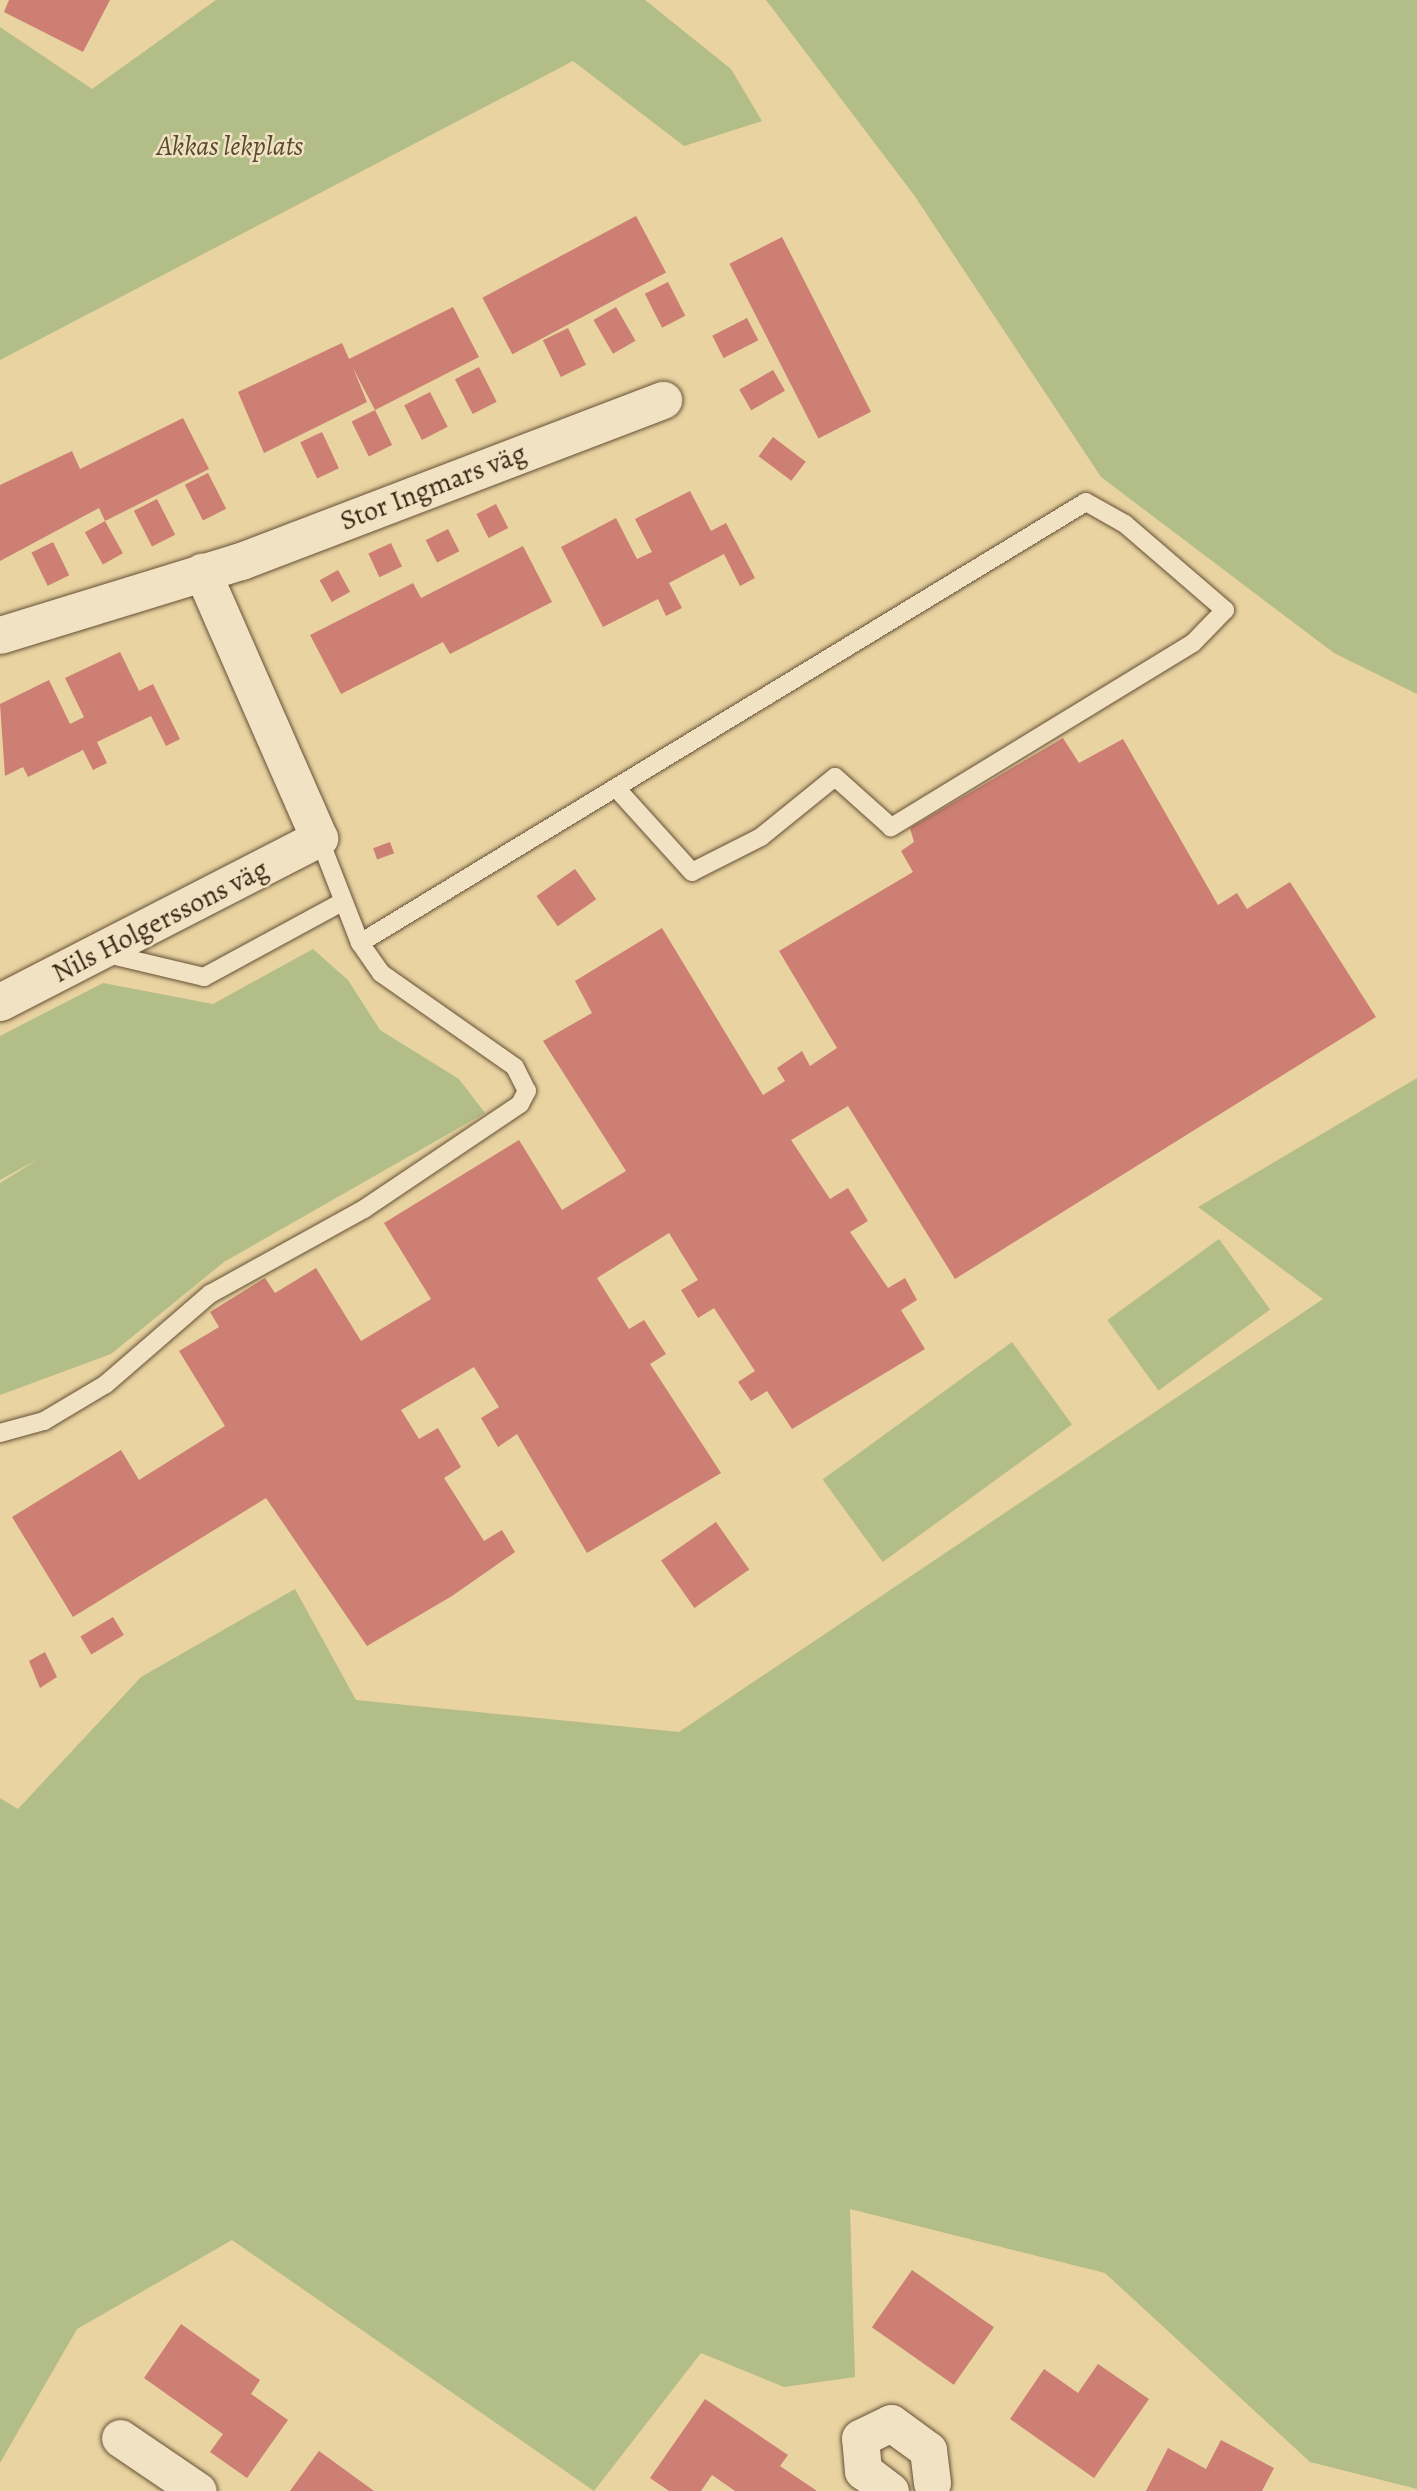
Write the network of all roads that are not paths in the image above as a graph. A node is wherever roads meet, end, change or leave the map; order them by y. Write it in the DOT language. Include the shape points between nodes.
graph roads {
  1 [pos="663,400"];
  2 [pos="202,572"];
  3 [pos="0,635"];
  4 [pos="617,789"];
  5 [pos="319,838"];
  6 [pos="342,902"];
  7 [pos="360,943"];
  8 [pos="103,953"];
  9 [pos="0,1002"];
  10 [pos="0,1433"];
  11 [pos="120,2438"];
  12 [pos="937,2487"];
  13 [pos="198,2491"];
  14 [pos="892,2491"];
  1 -- 2 [label="street, Stor Ingmars väg"];
  2 -- 3 [label="street, Stor Ingmars väg"];
  2 -- 5 [label="street"];
  4 -- 4 [label="lane" via="692,872 761,837 835,778 891,827 1193,643 1225,610 1125,524 1086,502"];
  4 -- 7 [label="lane"];
  5 -- 6 [label="lane"];
  5 -- 8 [label="street, Nils Holgerssons väg"];
  6 -- 7 [label="lane"];
  6 -- 8 [label="lane" via="204,977"];
  7 -- 10 [label="lane" via="381,973 515,1067 527,1091 520,1104 364,1209 210,1294 106,1384 44,1421"];
  8 -- 9 [label="street, Nils Holgerssons väg"];
  11 -- 13 [label="street"];
  12 -- 14 [label="street"];
  12 -- 14 [label="street" via="928,2450 891,2423 860,2438 863,2471"];
}
